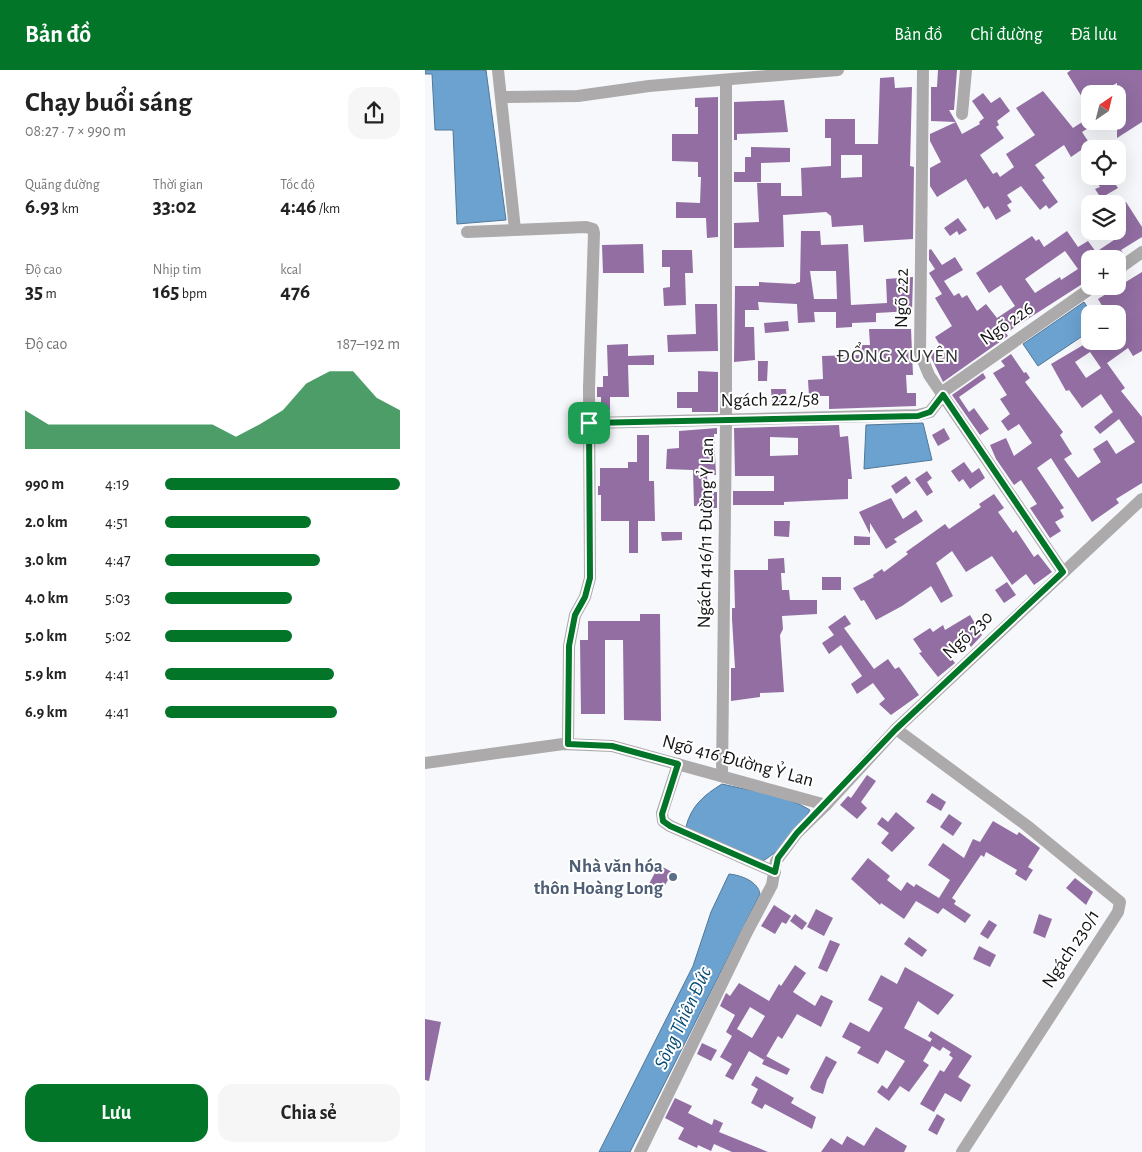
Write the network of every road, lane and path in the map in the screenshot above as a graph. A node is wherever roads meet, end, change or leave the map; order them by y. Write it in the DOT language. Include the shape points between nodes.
graph roads {
  1 [pos="498,70"];
  2 [pos="685,70"];
  3 [pos="838,70"];
  4 [pos="923,70"];
  5 [pos="966,70"];
  6 [pos="726,80"];
  7 [pos="687,83"];
  8 [pos="501,97"];
  9 [pos="963,114"];
  10 [pos="515,230"];
  11 [pos="467,232"];
  12 [pos="1142,252"];
  13 [pos="1126,264"];
  14 [pos="1081,295"];
  15 [pos="942,394"];
  16 [pos="726,420"];
  17 [pos="589,423"];
  18 [pos="1142,499"];
  19 [pos="1063,572"];
  20 [pos="896,729"];
  21 [pos="568,744"];
  22 [pos="425,763"];
  23 [pos="678,764"];
  24 [pos="722,776"];
  25 [pos="826,805"];
  26 [pos="775,872"];
  27 [pos="640,1152"];
  28 [pos="962,1152"];
  1 -- 8 [label="street"];
  2 -- 7 [label="street"];
  3 -- 6 [label="street"];
  4 -- 15 [label="street, Ngõ 222" via="921,353"];
  5 -- 9 [label="street"];
  6 -- 7 [label="street"];
  6 -- 16 [label="street, Ngách 416/11 Đường Ỷ Lan"];
  7 -- 8 [label="street" via="578,96"];
  8 -- 10 [label="street"];
  10 -- 11 [label="street"];
  10 -- 17 [label="street" via="593,229"];
  12 -- 13 [label="street"];
  14 -- 15 [label="street, Ngõ 226"];
  15 -- 16 [label="street, Ngách 222/58" via="930,412 918,416"];
  15 -- 19 [label="street, Ngõ 222"];
  16 -- 17 [label="street, Ngách 222/58"];
  16 -- 24 [label="street, Ngách 416/11 Đường Ỷ Lan"];
  17 -- 21 [label="street" via="590,578 585,597 575,615 569,646"];
  18 -- 19 [label="street, Ngõ 230"];
  19 -- 20 [label="street, Ngõ 230"];
  20 -- 25 [label="street, Ngõ 230"];
  20 -- 28 [label="street, Ngách 230/1" via="1026,825 1120,902 1118,912"];
  21 -- 22 [label="street, Ngõ 416 Đường Ỷ Lan"];
  21 -- 23 [label="street, Ngõ 416 Đường Ỷ Lan" via="612,746"];
  23 -- 24 [label="street, Ngõ 416 Đường Ỷ Lan"];
  23 -- 26 [label="street" via="662,814 663,821"];
  24 -- 25 [label="street, Ngõ 416 Đường Ỷ Lan"];
  25 -- 26 [label="street, Ngõ 416 Đường Ỷ Lan" via="788,843 776,861"];
  26 -- 27 [label="street, Ngõ 416 Đường Ỷ Lan" via="772,885"];
}
